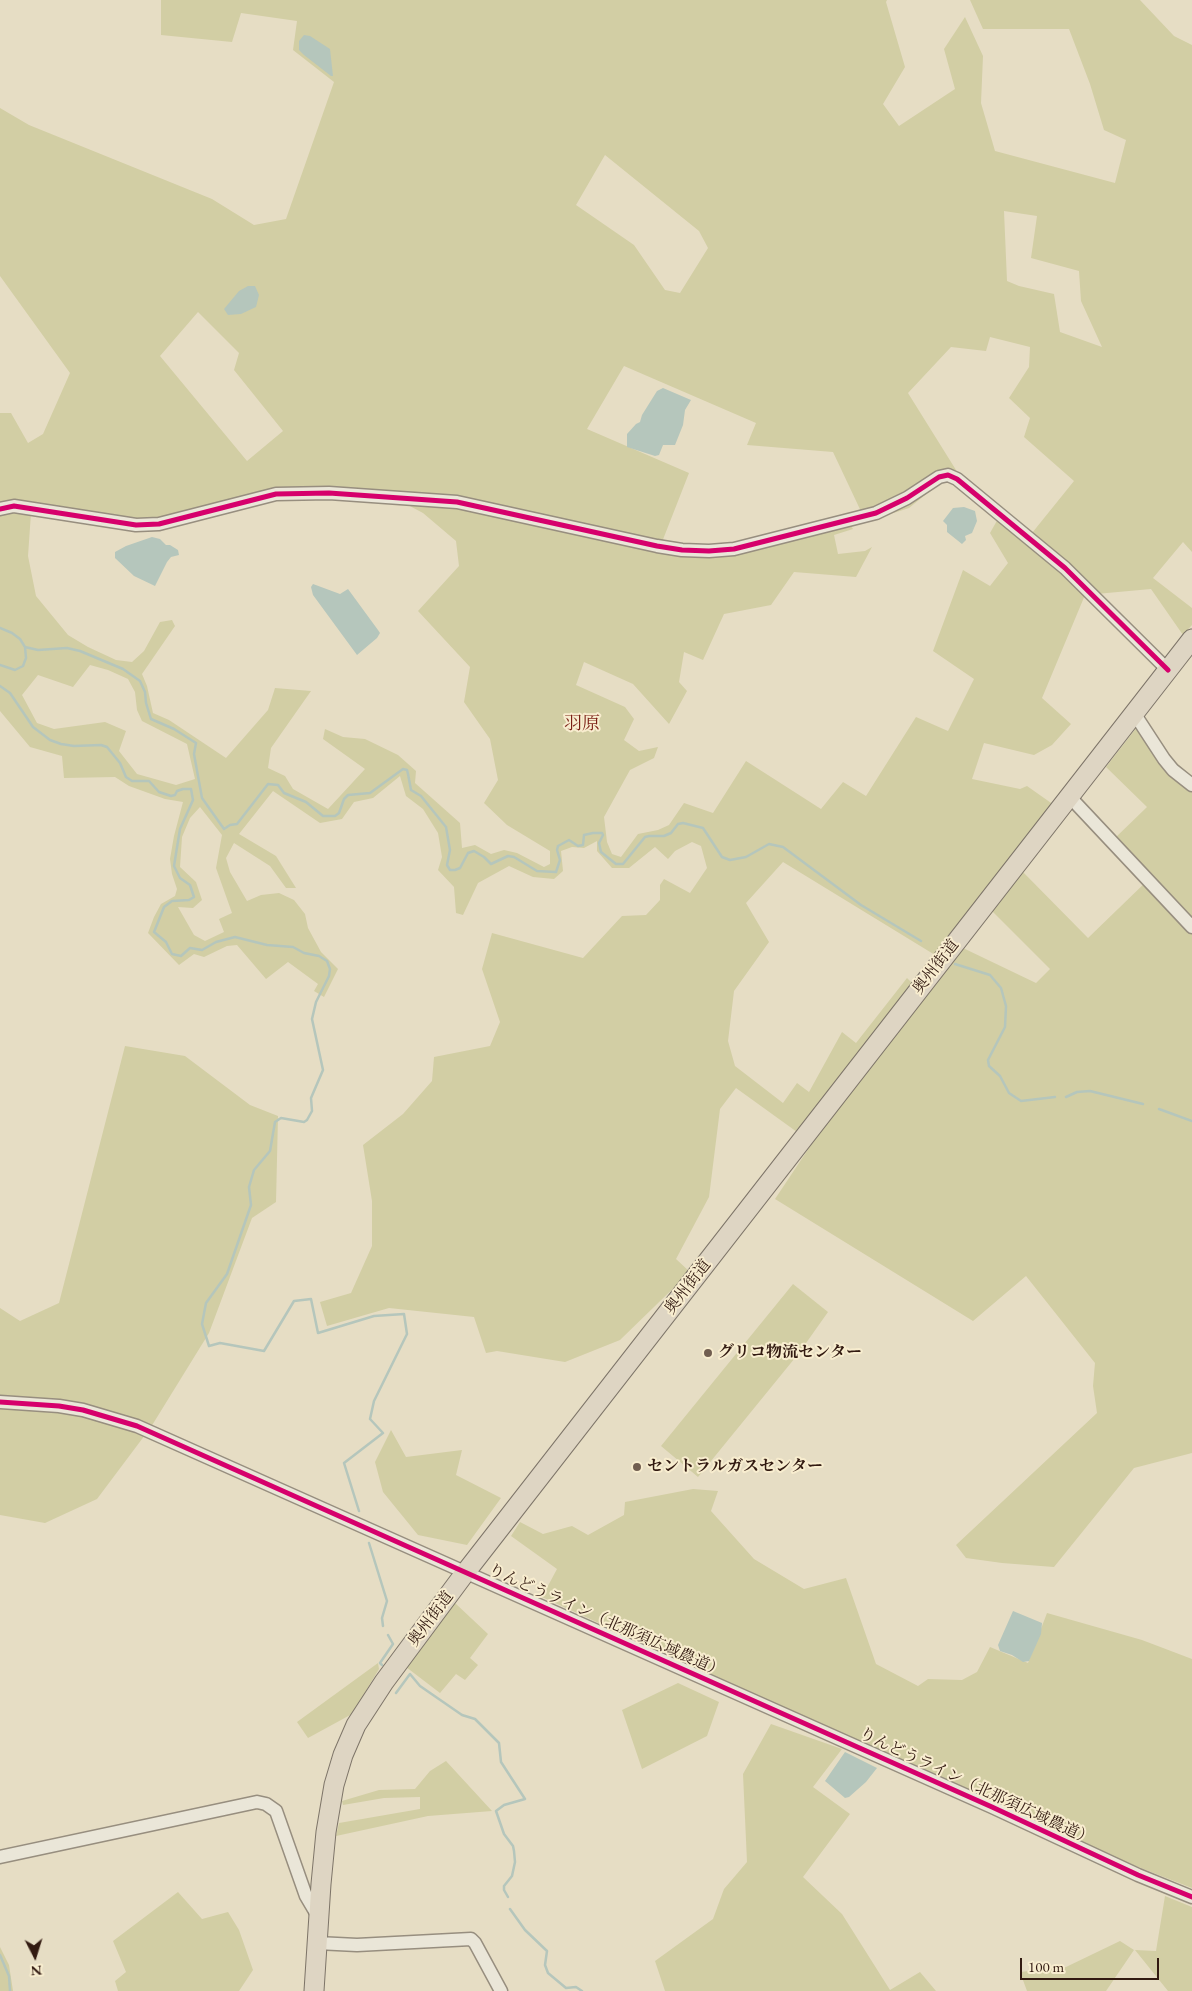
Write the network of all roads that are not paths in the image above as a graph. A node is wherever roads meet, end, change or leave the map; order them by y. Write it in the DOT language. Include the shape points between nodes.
graph roads {
  1 [pos="0,509"];
  2 [pos="1192,639"];
  3 [pos="1168,670"];
  4 [pos="1134,713"];
  5 [pos="1192,785"];
  6 [pos="1069,796"];
  7 [pos="1192,927"];
  8 [pos="0,1402"];
  9 [pos="465,1573"];
  10 [pos="0,1858"];
  11 [pos="1192,1897"];
  12 [pos="319,1918"];
  13 [pos="317,1943"];
  14 [pos="314,1991"];
  15 [pos="501,1991"];
  1 -- 3 [label="street" via="14,506 136,524 159,524 252,498 329,493 457,502 658,546 709,551 734,549 876,513 948,475 971,490 1065,568"];
  2 -- 3 [label="highway, 奥州街道"];
  3 -- 4 [label="highway, 奥州街道"];
  4 -- 5 [label="street" via="1164,759"];
  4 -- 6 [label="highway, 奥州街道"];
  6 -- 7 [label="street"];
  6 -- 9 [label="highway, 奥州街道"];
  8 -- 9 [label="street, りんどうライン（北那須広域農道）" via="83,1410 137,1426"];
  9 -- 11 [label="street, りんどうライン（北那須広域農道）"];
  9 -- 12 [label="highway, 奥州街道" via="384,1682 342,1755 326,1832"];
  10 -- 12 [label="street" via="257,1802 276,1811 306,1896"];
  12 -- 13 [label="highway, 奥州街道"];
  13 -- 14 [label="highway, 奥州街道"];
  13 -- 15 [label="street" via="357,1945 471,1939"];
}
